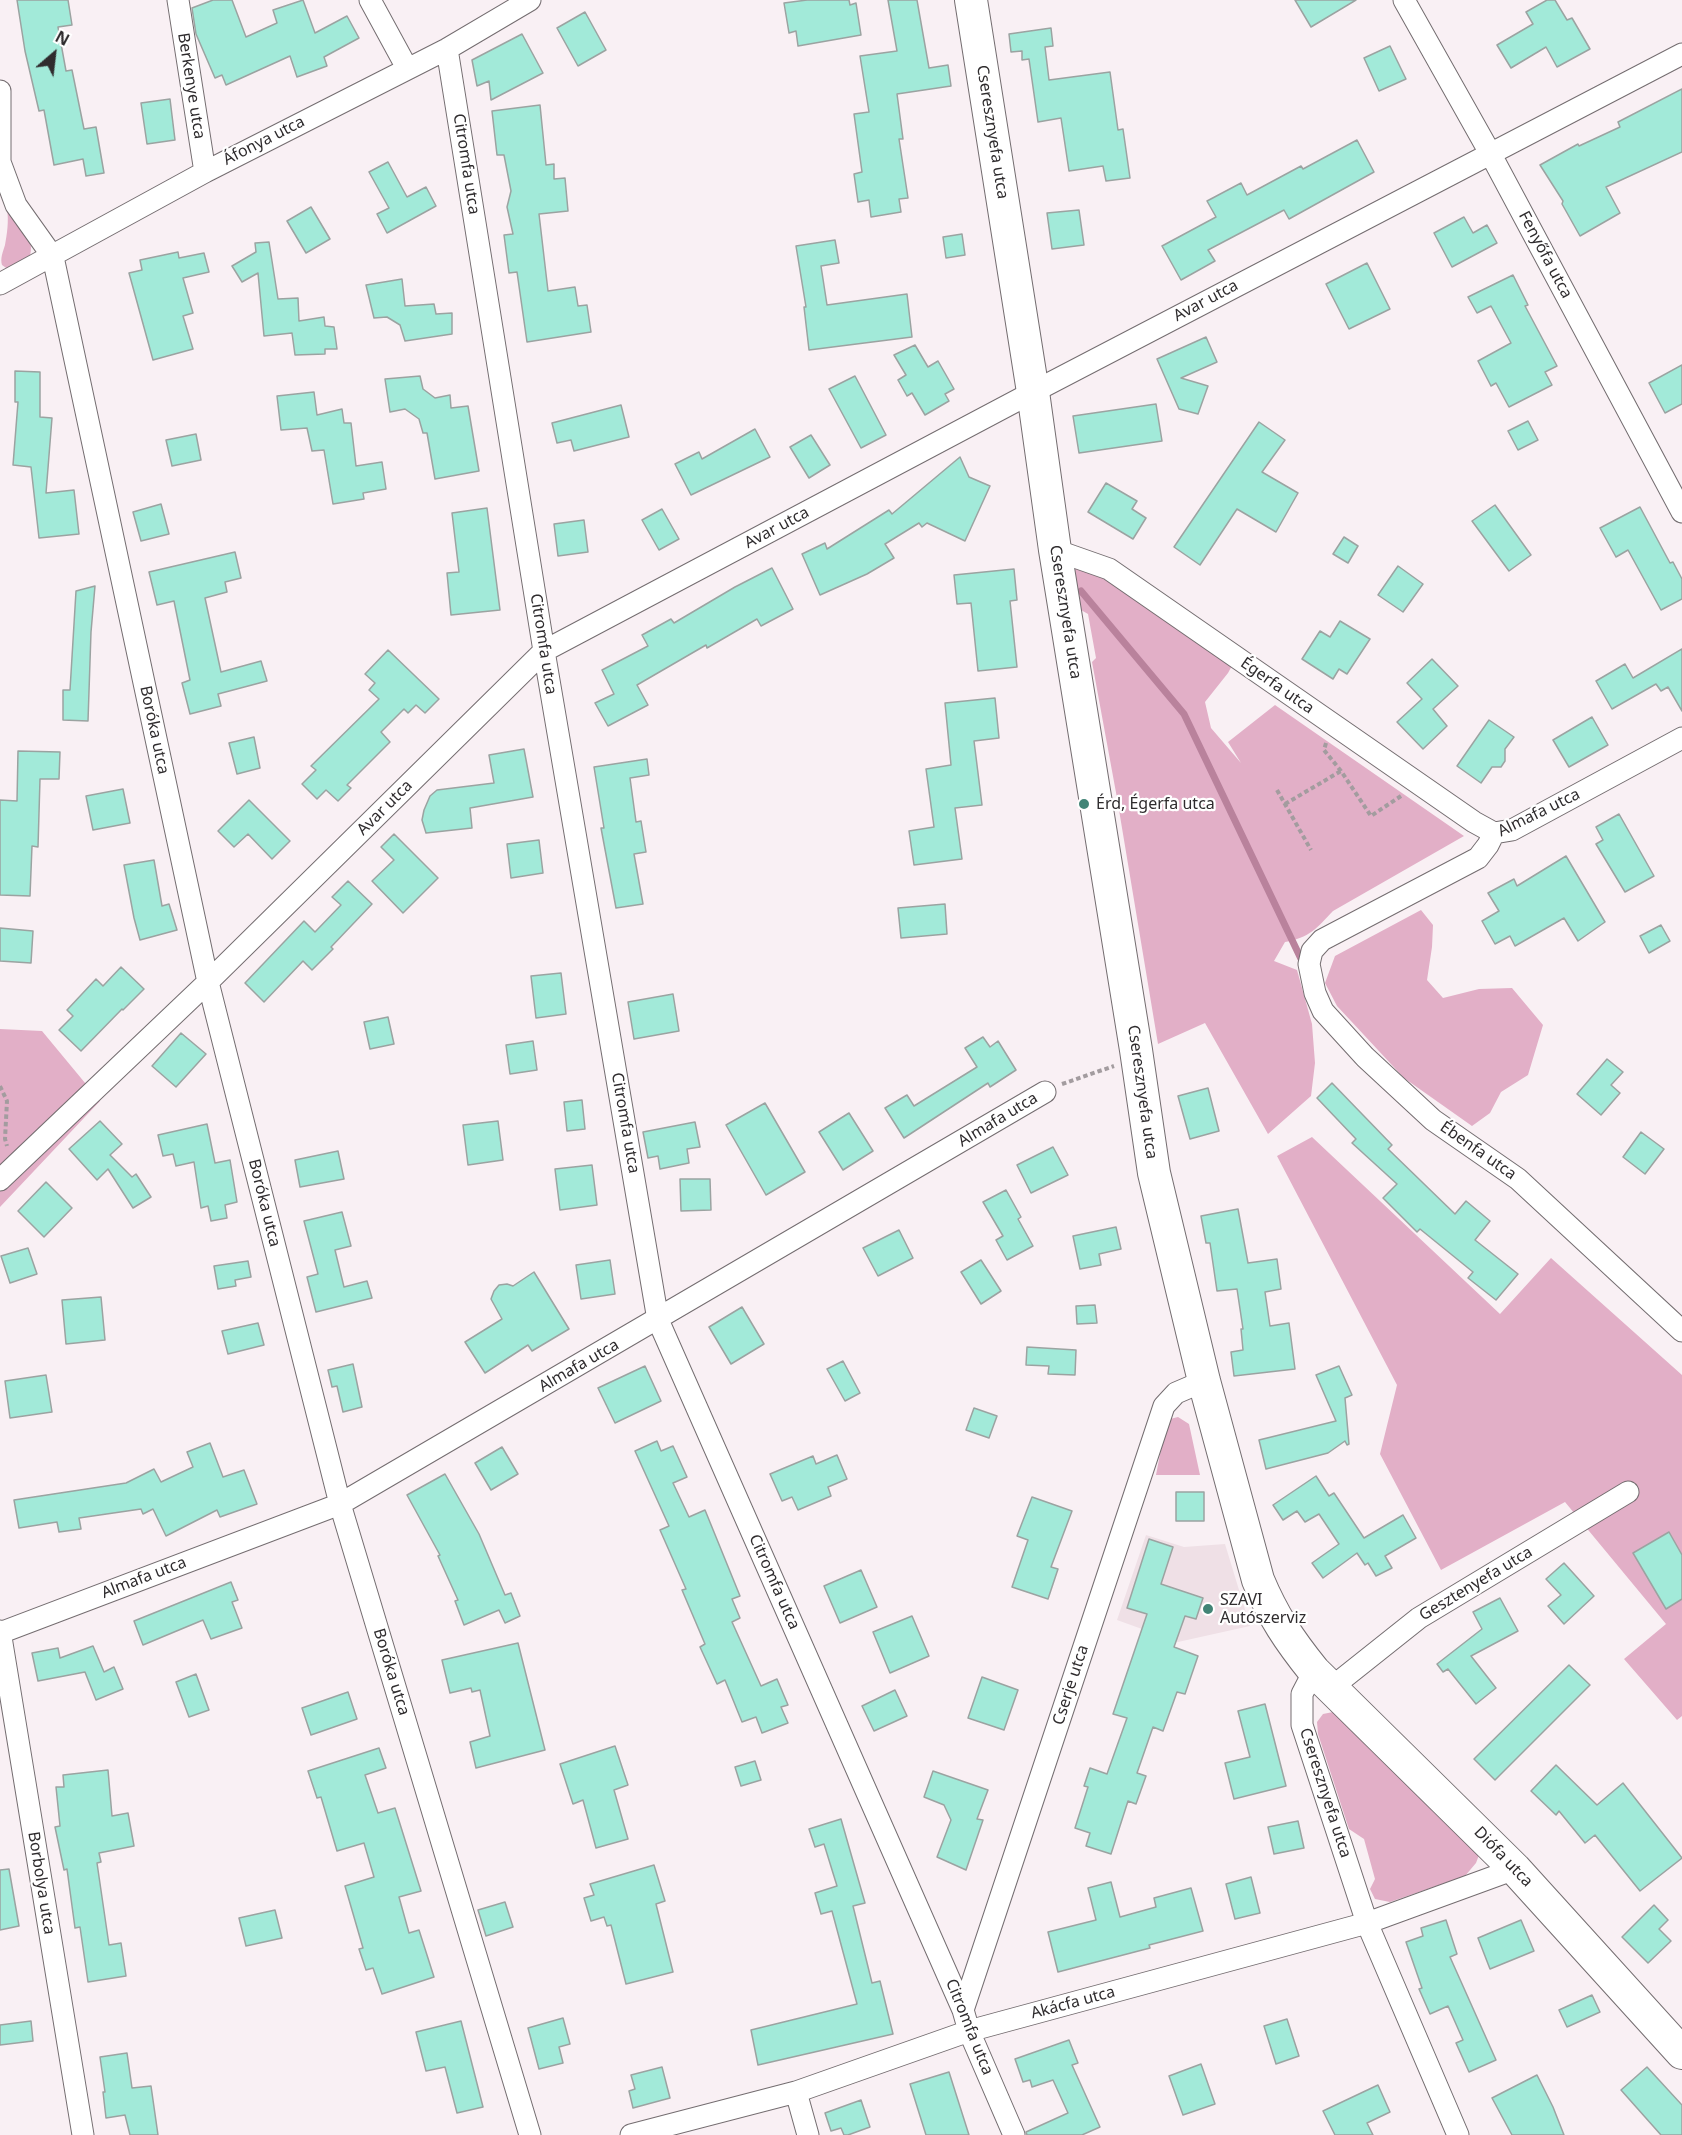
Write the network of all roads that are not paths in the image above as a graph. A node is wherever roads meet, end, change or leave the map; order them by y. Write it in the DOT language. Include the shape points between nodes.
graph roads {
  1 [pos="178,0"];
  2 [pos="370,0"];
  3 [pos="530,0"];
  4 [pos="971,0"];
  5 [pos="1404,0"];
  6 [pos="447,49"];
  7 [pos="1682,54"];
  8 [pos="407,68"];
  9 [pos="0,91"];
  10 [pos="1490,153"];
  11 [pos="0,165"];
  12 [pos="205,172"];
  13 [pos="53,257"];
  14 [pos="0,284"];
  15 [pos="1033,392"];
  16 [pos="1682,512"];
  17 [pos="1055,550"];
  18 [pos="544,651"];
  19 [pos="1682,738"];
  20 [pos="1494,832"];
  21 [pos="1312,951"];
  22 [pos="208,982"];
  23 [pos="1045,1092"];
  24 [pos="7,1173"];
  25 [pos="658,1320"];
  26 [pos="1682,1331"];
  27 [pos="1204,1381"];
  28 [pos="1628,1492"];
  29 [pos="340,1504"];
  30 [pos="0,1632"];
  31 [pos="1322,1679"];
  32 [pos="1515,1869"];
  33 [pos="1367,1923"];
  34 [pos="963,2010"];
  35 [pos="969,2031"];
  36 [pos="1682,2053"];
  37 [pos="796,2092"];
  38 [pos="82,2135"];
  39 [pos="530,2135"];
  40 [pos="631,2135"];
  41 [pos="808,2135"];
  42 [pos="1014,2135"];
  43 [pos="1458,2135"];
  1 -- 12 [label="street, Berkenye utca"];
  2 -- 8 [label="street"];
  3 -- 6 [label="street, Áfonya utca"];
  4 -- 15 [label="street, Cseresznyefa utca"];
  5 -- 10 [label="street, Fenyőfa utca"];
  6 -- 8 [label="street, Áfonya utca"];
  6 -- 18 [label="street, Citromfa utca"];
  7 -- 10 [label="street, Avar utca"];
  8 -- 12 [label="street, Áfonya utca"];
  9 -- 11 [label="street"];
  10 -- 15 [label="street, Avar utca"];
  10 -- 16 [label="street, Fenyőfa utca"];
  11 -- 13 [label="street" via="16,205"];
  12 -- 13 [label="street, Áfonya utca"];
  13 -- 14 [label="street, Áfonya utca"];
  13 -- 22 [label="street, Boróka utca"];
  15 -- 17 [label="street, Cseresznyefa utca"];
  15 -- 18 [label="street, Avar utca"];
  17 -- 20 [label="street, Égerfa utca" via="1109,569 1464,816"];
  17 -- 27 [label="street, Cseresznyefa utca" via="1154,1173"];
  18 -- 22 [label="street, Avar utca"];
  18 -- 25 [label="street, Citromfa utca"];
  19 -- 20 [label="street, Almafa utca" via="1512,830"];
  20 -- 21 [label="street, Almafa utca" via="1478,858 1322,940"];
  21 -- 26 [label="street, Ébenfa utca" via="1309,964 1323,1011 1365,1057 1433,1120 1518,1179"];
  22 -- 24 [label="street, Avar utca"];
  22 -- 29 [label="street, Boróka utca"];
  23 -- 25 [label="street, Almafa utca"];
  25 -- 29 [label="street, Almafa utca"];
  25 -- 34 [label="street, Citromfa utca"];
  27 -- 31 [label="street, Cseresznyefa utca" via="1267,1603 1287,1638"];
  27 -- 34 [label="street, Cserje utca" via="1176,1393 1164,1406"];
  28 -- 31 [label="street, Gesztenyefa utca"];
  29 -- 30 [label="street, Almafa utca"];
  29 -- 39 [label="street, Boróka utca"];
  30 -- 38 [label="street, Borbolya utca"];
  31 -- 32 [label="street, Diófa utca"];
  31 -- 33 [label="street, Cseresznyefa utca" via="1302,1694 1302,1725"];
  32 -- 33 [label="street, Akácfa utca"];
  32 -- 36 [label="street, Diófa utca"];
  33 -- 35 [label="street, Akácfa utca"];
  33 -- 43 [label="street, Cseresznyefa utca"];
  34 -- 35 [label="street, Citromfa utca"];
  35 -- 37 [label="street, Akácfa utca"];
  35 -- 42 [label="street, Citromfa utca"];
  37 -- 40 [label="street, Akácfa utca"];
  37 -- 41 [label="street"];
}
